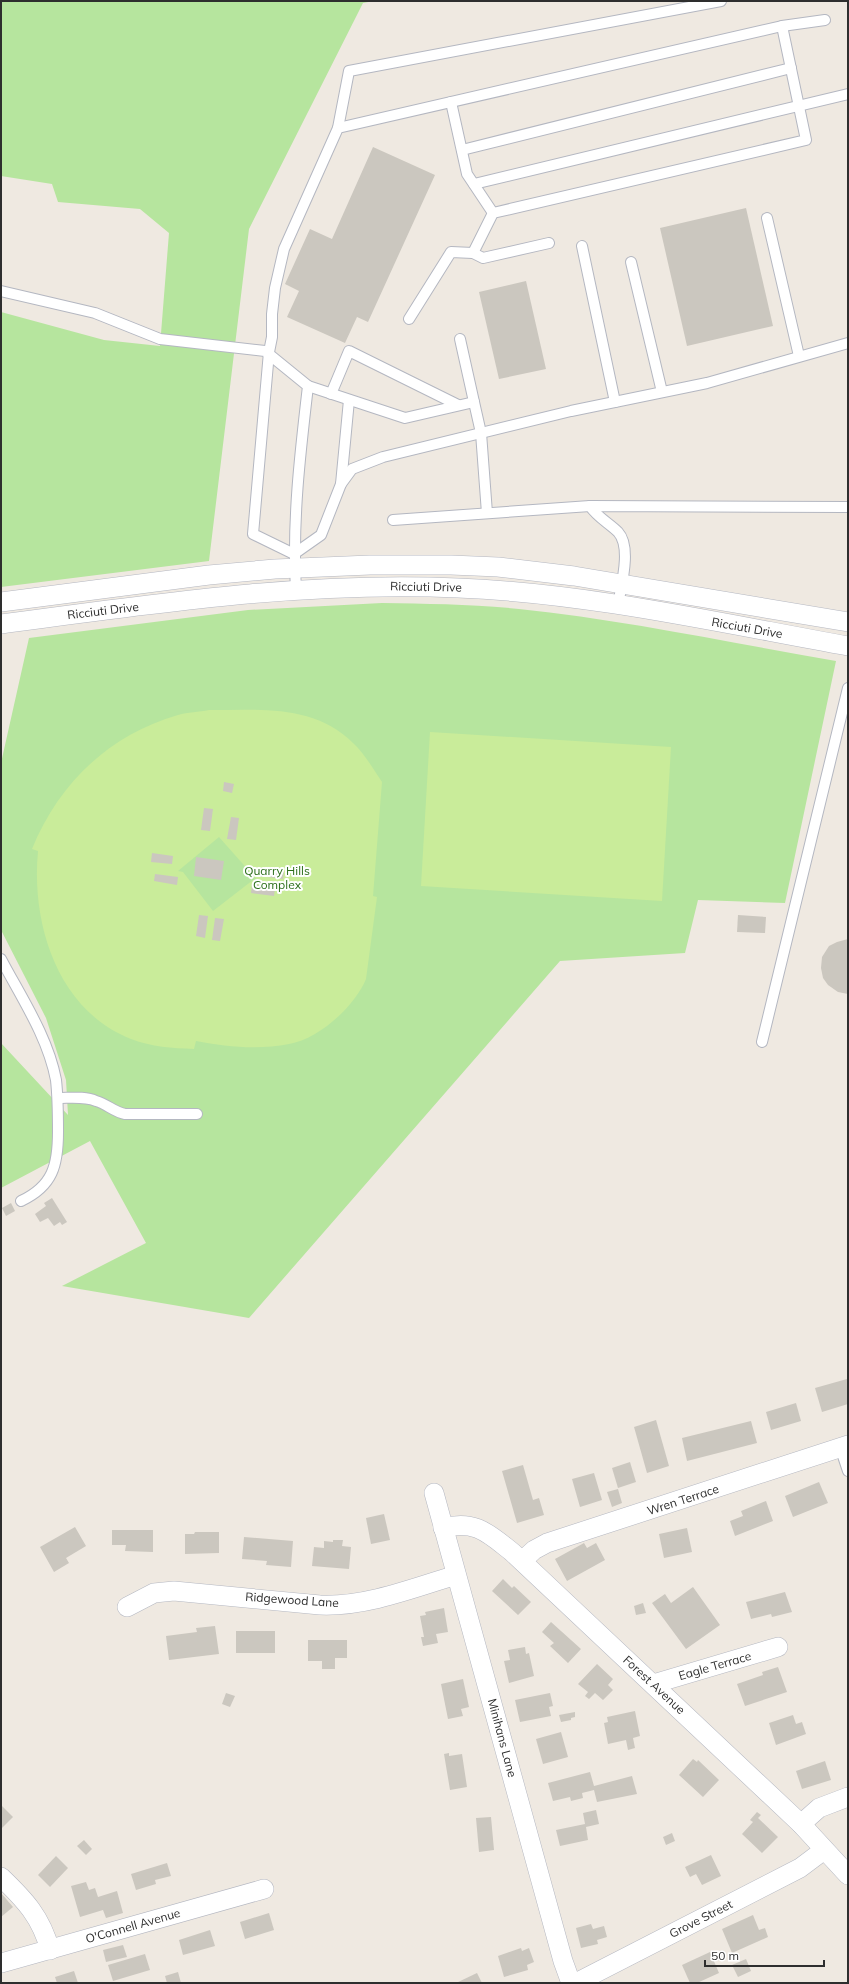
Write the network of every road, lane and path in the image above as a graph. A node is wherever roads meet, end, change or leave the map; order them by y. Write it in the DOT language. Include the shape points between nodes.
graph roads {
  1 [pos="721,1"];
  2 [pos="825,20"];
  3 [pos="782,26"];
  4 [pos="791,68"];
  5 [pos="848,94"];
  6 [pos="451,102"];
  7 [pos="799,104"];
  8 [pos="338,128"];
  9 [pos="462,150"];
  10 [pos="474,184"];
  11 [pos="493,213"];
  12 [pos="767,218"];
  13 [pos="549,243"];
  14 [pos="582,246"];
  15 [pos="473,253"];
  16 [pos="631,262"];
  17 [pos="1,291"];
  18 [pos="409,319"];
  19 [pos="460,339"];
  20 [pos="848,343"];
  21 [pos="269,352"];
  22 [pos="799,356"];
  23 [pos="308,386"];
  24 [pos="662,392"];
  25 [pos="331,394"];
  26 [pos="349,400"];
  27 [pos="474,402"];
  28 [pos="615,402"];
  29 [pos="458,406"];
  30 [pos="481,433"];
  31 [pos="341,484"];
  32 [pos="590,506"];
  33 [pos="848,507"];
  34 [pos="487,513"];
  35 [pos="393,520"];
  36 [pos="294,561"];
  37 [pos="621,583"];
  38 [pos="296,590"];
  39 [pos="1,602"];
  40 [pos="618,606"];
  41 [pos="848,622"];
  42 [pos="1,624"];
  43 [pos="848,646"];
  44 [pos="848,688"];
  45 [pos="1,959"];
  46 [pos="762,1042"];
  47 [pos="58,1098"];
  48 [pos="197,1114"];
  49 [pos="21,1201"];
  50 [pos="844,1446"];
  51 [pos="848,1471"];
  52 [pos="434,1493"];
  53 [pos="444,1528"];
  54 [pos="522,1561"];
  55 [pos="456,1575"];
  56 [pos="127,1607"];
  57 [pos="778,1647"];
  58 [pos="653,1684"];
  59 [pos="848,1797"];
  60 [pos="801,1824"];
  61 [pos="824,1850"];
  62 [pos="848,1875"];
  63 [pos="1,1877"];
  64 [pos="264,1889"];
  65 [pos="50,1950"];
  66 [pos="1,1963"];
  67 [pos="571,1983"];
  68 [pos="576,1983"];
  1 -- 8 [label="lane" via="349,71"];
  2 -- 3 [label="lane"];
  3 -- 4 [label="lane"];
  3 -- 6 [label="lane"];
  4 -- 7 [label="lane"];
  4 -- 9 [label="lane"];
  5 -- 7 [label="lane"];
  6 -- 8 [label="lane"];
  6 -- 9 [label="lane"];
  7 -- 10 [label="lane"];
  7 -- 11 [label="lane" via="806,140"];
  8 -- 21 [label="lane" via="284,249 275,288"];
  9 -- 10 [label="lane" via="467,174"];
  10 -- 11 [label="lane"];
  11 -- 15 [label="lane"];
  12 -- 22 [label="lane"];
  13 -- 15 [label="lane" via="483,258"];
  14 -- 28 [label="lane"];
  15 -- 18 [label="lane" via="451,252"];
  16 -- 24 [label="lane"];
  17 -- 21 [label="lane" via="95,313 160,339"];
  19 -- 27 [label="lane"];
  20 -- 22 [label="lane"];
  21 -- 23 [label="lane"];
  21 -- 36 [label="lane" via="253,534"];
  22 -- 24 [label="lane" via="720,379"];
  23 -- 25 [label="lane"];
  23 -- 36 [label="lane"];
  24 -- 28 [label="lane"];
  25 -- 26 [label="lane"];
  25 -- 29 [label="lane" via="349,351"];
  26 -- 29 [label="lane" via="405,418"];
  26 -- 31 [label="lane"];
  27 -- 29 [label="lane"];
  27 -- 30 [label="lane"];
  28 -- 30 [label="lane"];
  30 -- 31 [label="lane" via="383,457 352,469"];
  30 -- 34 [label="lane"];
  31 -- 36 [label="lane" via="321,535"];
  32 -- 33 [label="lane"];
  32 -- 34 [label="lane"];
  32 -- 37 [label="lane" via="617,531 624,542"];
  34 -- 35 [label="lane"];
  36 -- 37 [label="street, Ricciuti Drive" via="474,566 549,572"];
  36 -- 38 [label="lane"];
  36 -- 39 [label="street, Ricciuti Drive" via="209,575"];
  37 -- 40 [label="lane"];
  37 -- 41 [label="street, Ricciuti Drive"];
  38 -- 40 [label="street, Ricciuti Drive" via="382,586 470,588 522,592"];
  38 -- 42 [label="street, Ricciuti Drive" via="221,596"];
  40 -- 43 [label="street, Ricciuti Drive"];
  44 -- 46 [label="lane"];
  45 -- 47 [label="lane" via="45,1045 53,1069"];
  47 -- 48 [label="lane" via="90,1099 126,1114"];
  47 -- 49 [label="lane" via="58,1154 54,1169 41,1189"];
  50 -- 51 [label="lane"];
  50 -- 54 [label="street, Wren Terrace" via="547,1543"];
  52 -- 53 [label="street, Minihans Lane"];
  53 -- 54 [label="street, Forest Avenue" via="461,1524 477,1527"];
  53 -- 55 [label="street, Minihans Lane"];
  54 -- 58 [label="street, Forest Avenue"];
  55 -- 56 [label="street, Ridgewood Lane" via="343,1605 174,1591 154,1593"];
  55 -- 67 [label="street, Minihans Lane"];
  57 -- 58 [label="street, Eagle Terrace"];
  58 -- 60 [label="street, Forest Avenue"];
  59 -- 60 [label="street" via="819,1808"];
  60 -- 61 [label="street, Forest Avenue"];
  61 -- 62 [label="street, Forest Avenue"];
  61 -- 68 [label="street, Grove Street" via="800,1868"];
  63 -- 65 [label="street" via="33,1911 44,1931"];
  64 -- 65 [label="street, O'Connell Avenue"];
  65 -- 66 [label="street, O'Connell Avenue"];
}
